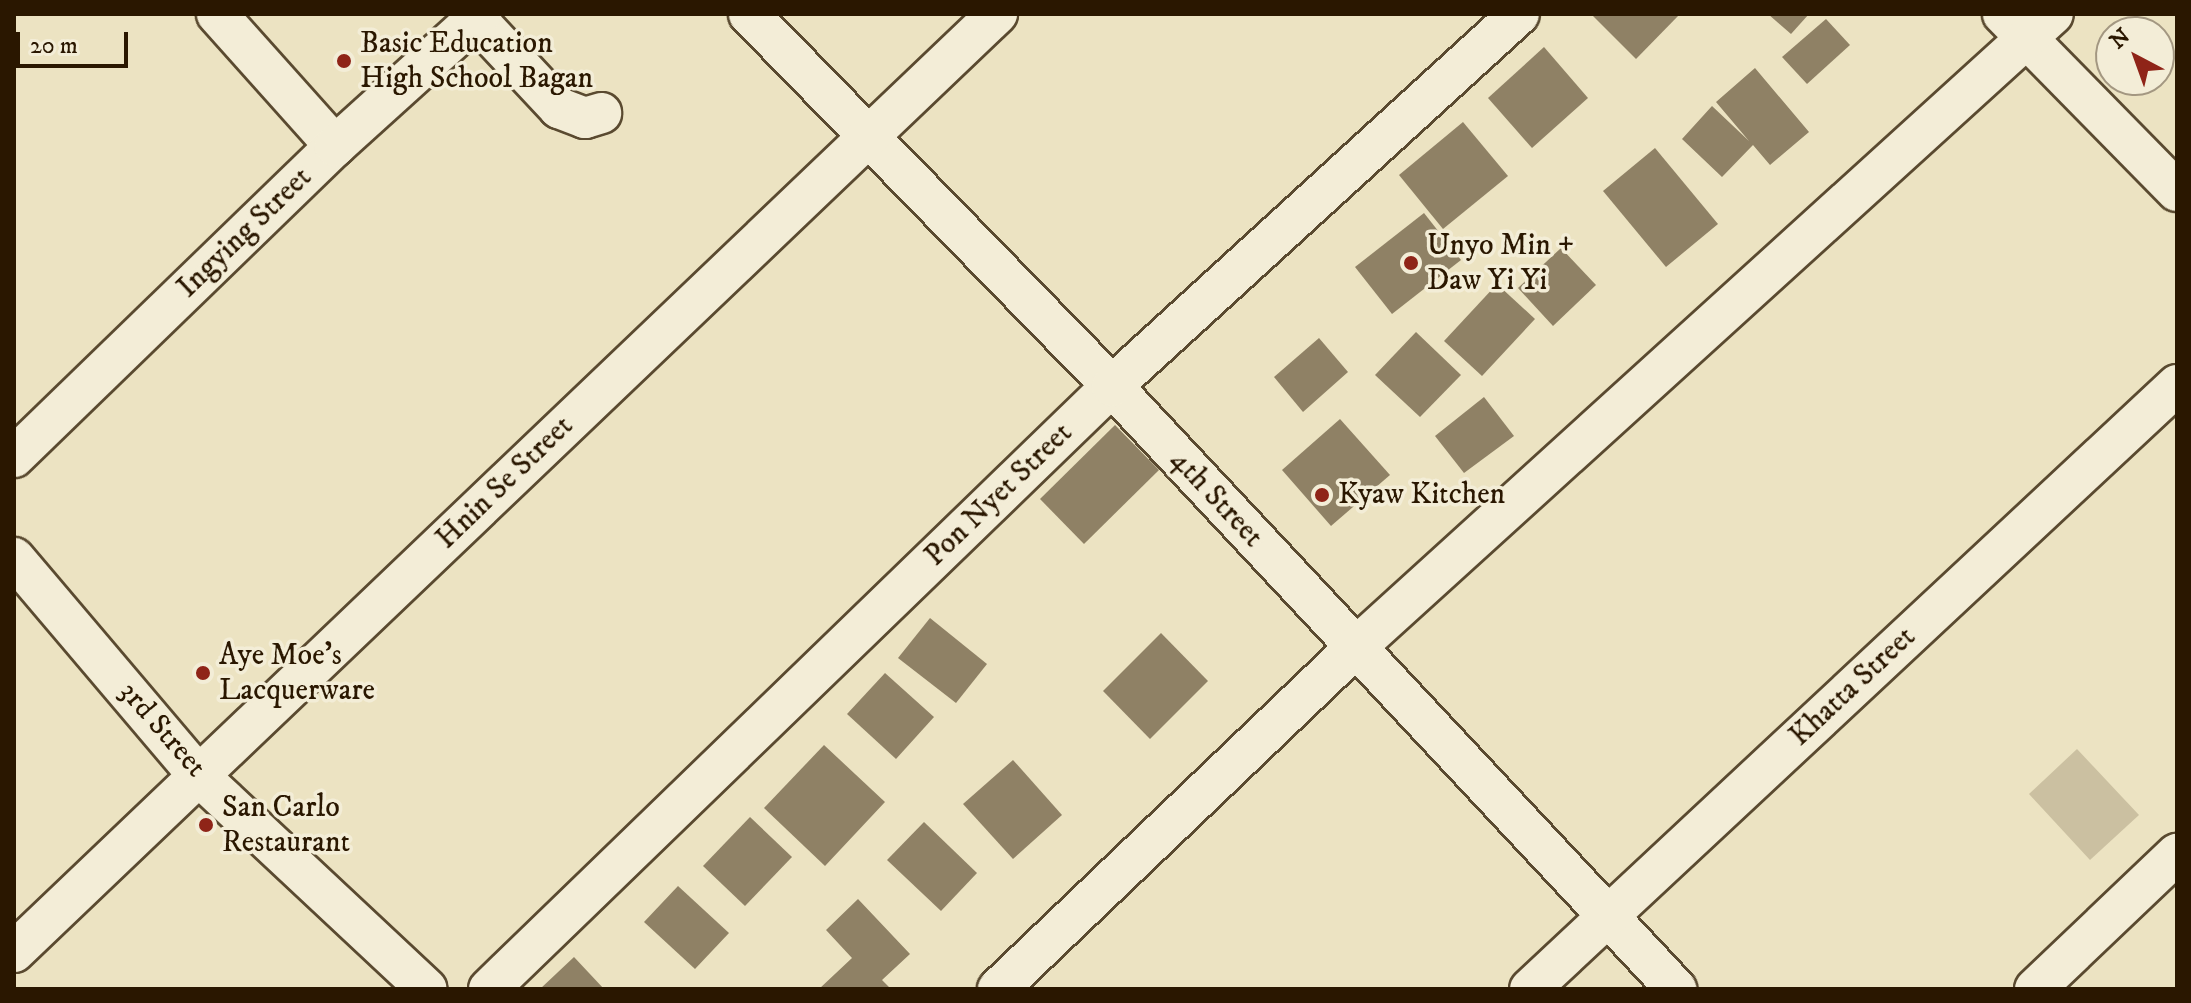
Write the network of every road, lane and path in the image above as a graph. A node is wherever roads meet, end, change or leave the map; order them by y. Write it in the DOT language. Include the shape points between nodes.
graph roads {
  1 [pos="217,14"];
  2 [pos="749,14"];
  3 [pos="997,14"];
  4 [pos="1519,14"];
  5 [pos="478,17"];
  6 [pos="2027,22"];
  7 [pos="601,113"];
  8 [pos="869,136"];
  9 [pos="335,146"];
  10 [pos="2177,191"];
  11 [pos="2177,385"];
  12 [pos="1112,386"];
  13 [pos="14,457"];
  14 [pos="14,558"];
  15 [pos="1354,649"];
  16 [pos="198,775"];
  17 [pos="2177,854"];
  18 [pos="1607,917"];
  19 [pos="14,952"];
  20 [pos="427,989"];
  21 [pos="489,989"];
  22 [pos="998,989"];
  23 [pos="1530,989"];
  24 [pos="1676,989"];
  25 [pos="2035,989"];
  1 -- 9 [label="street"];
  2 -- 8 [label="street, 4th Street"];
  3 -- 8 [label="street, Hnin Se Street"];
  4 -- 12 [label="street, Pon Nyet Street"];
  5 -- 7 [label="street" via="559,108 585,118"];
  5 -- 9 [label="street, Ingying Street"];
  6 -- 10 [label="street"];
  6 -- 15 [label="street"];
  8 -- 12 [label="street, 4th Street"];
  8 -- 16 [label="street, Hnin Se Street"];
  9 -- 13 [label="street, Ingying Street"];
  11 -- 18 [label="street, Khatta Street"];
  12 -- 15 [label="street, 4th Street"];
  12 -- 21 [label="street, Pon Nyet Street"];
  14 -- 16 [label="street, 3rd Street"];
  15 -- 18 [label="street, 4th Street"];
  15 -- 22 [label="street"];
  16 -- 19 [label="street, Hnin Se Street"];
  16 -- 20 [label="street, 3rd Street"];
  17 -- 25 [label="street"];
  18 -- 23 [label="street, Khatta Street"];
  18 -- 24 [label="street, 4th Street"];
}
